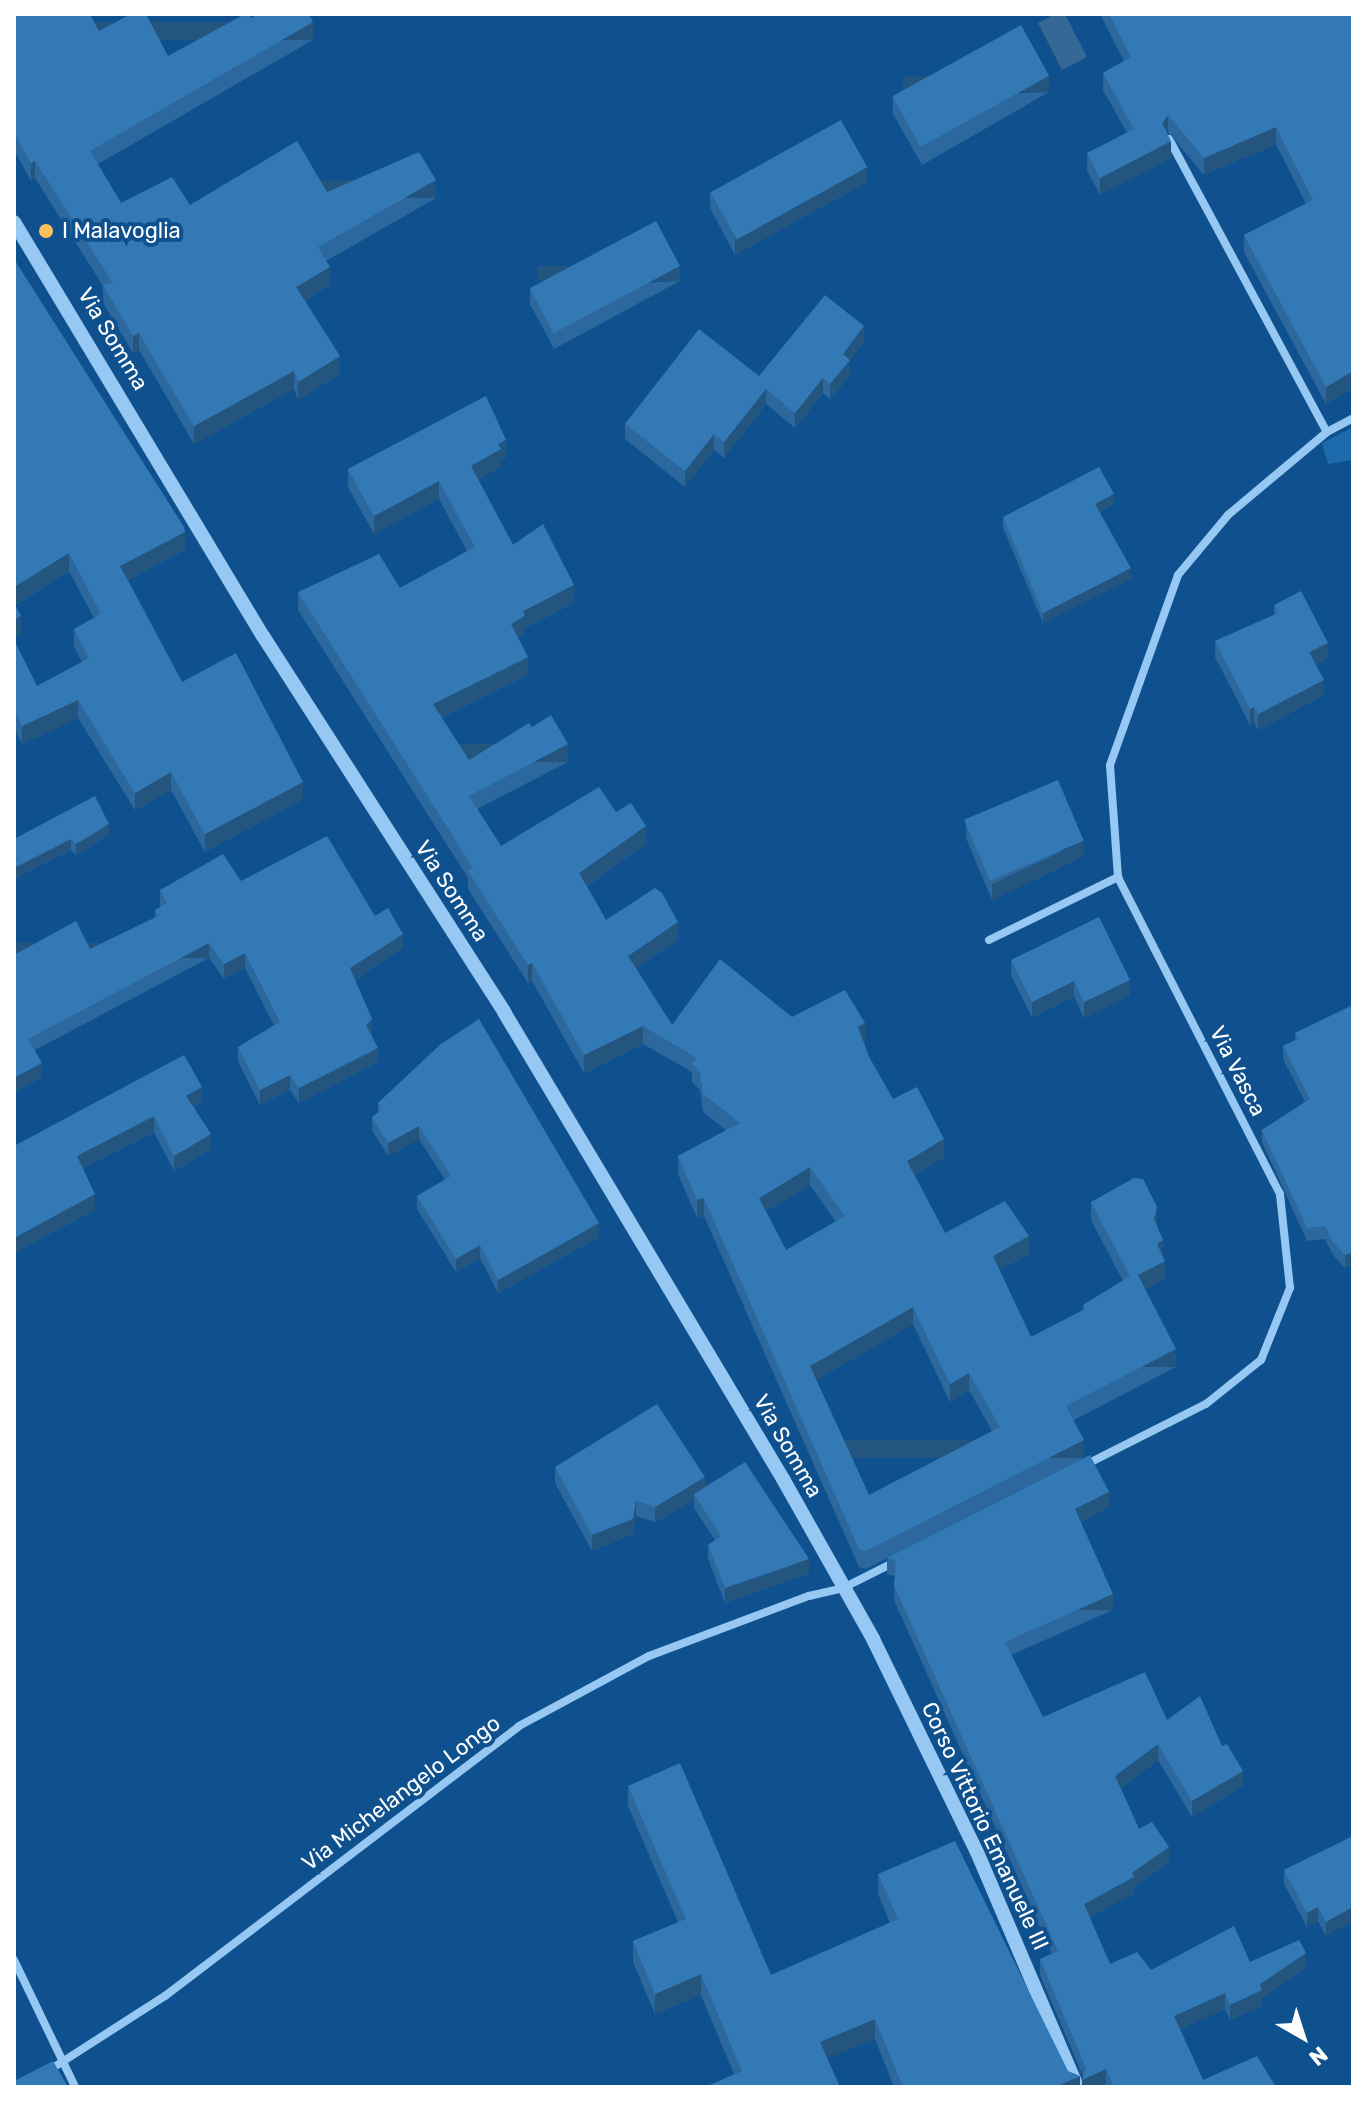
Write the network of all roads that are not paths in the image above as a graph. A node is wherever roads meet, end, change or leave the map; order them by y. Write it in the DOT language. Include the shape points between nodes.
graph roads {
  1 [pos="1169,139"];
  2 [pos="14,222"];
  3 [pos="1353,418"];
  4 [pos="1327,432"];
  5 [pos="1118,877"];
  6 [pos="989,940"];
  7 [pos="1080,1468"];
  8 [pos="898,1560"];
  9 [pos="843,1588"];
  10 [pos="14,1960"];
  11 [pos="63,2064"];
  12 [pos="39,2075"];
  13 [pos="75,2087"];
  14 [pos="1077,2087"];
  1 -- 4 [label="street"];
  2 -- 9 [label="street, Via Somma" via="263,636 512,1026 689,1318"];
  3 -- 4 [label="street, Via Vasca"];
  4 -- 5 [label="street, Via Vasca" via="1228,515 1178,575 1110,765"];
  5 -- 6 [label="street"];
  5 -- 7 [label="street, Via Vasca" via="1280,1194 1290,1288 1261,1360 1206,1404"];
  8 -- 9 [label="street"];
  9 -- 11 [label="street, Via Michelangelo Longo" via="649,1656 519,1726 165,1996"];
  9 -- 14 [label="street, Corso Vittorio Emanuele III" via="977,1852"];
  10 -- 11 [label="street"];
  11 -- 12 [label="street, Via Michelangelo Longo"];
  11 -- 13 [label="street"];
}
